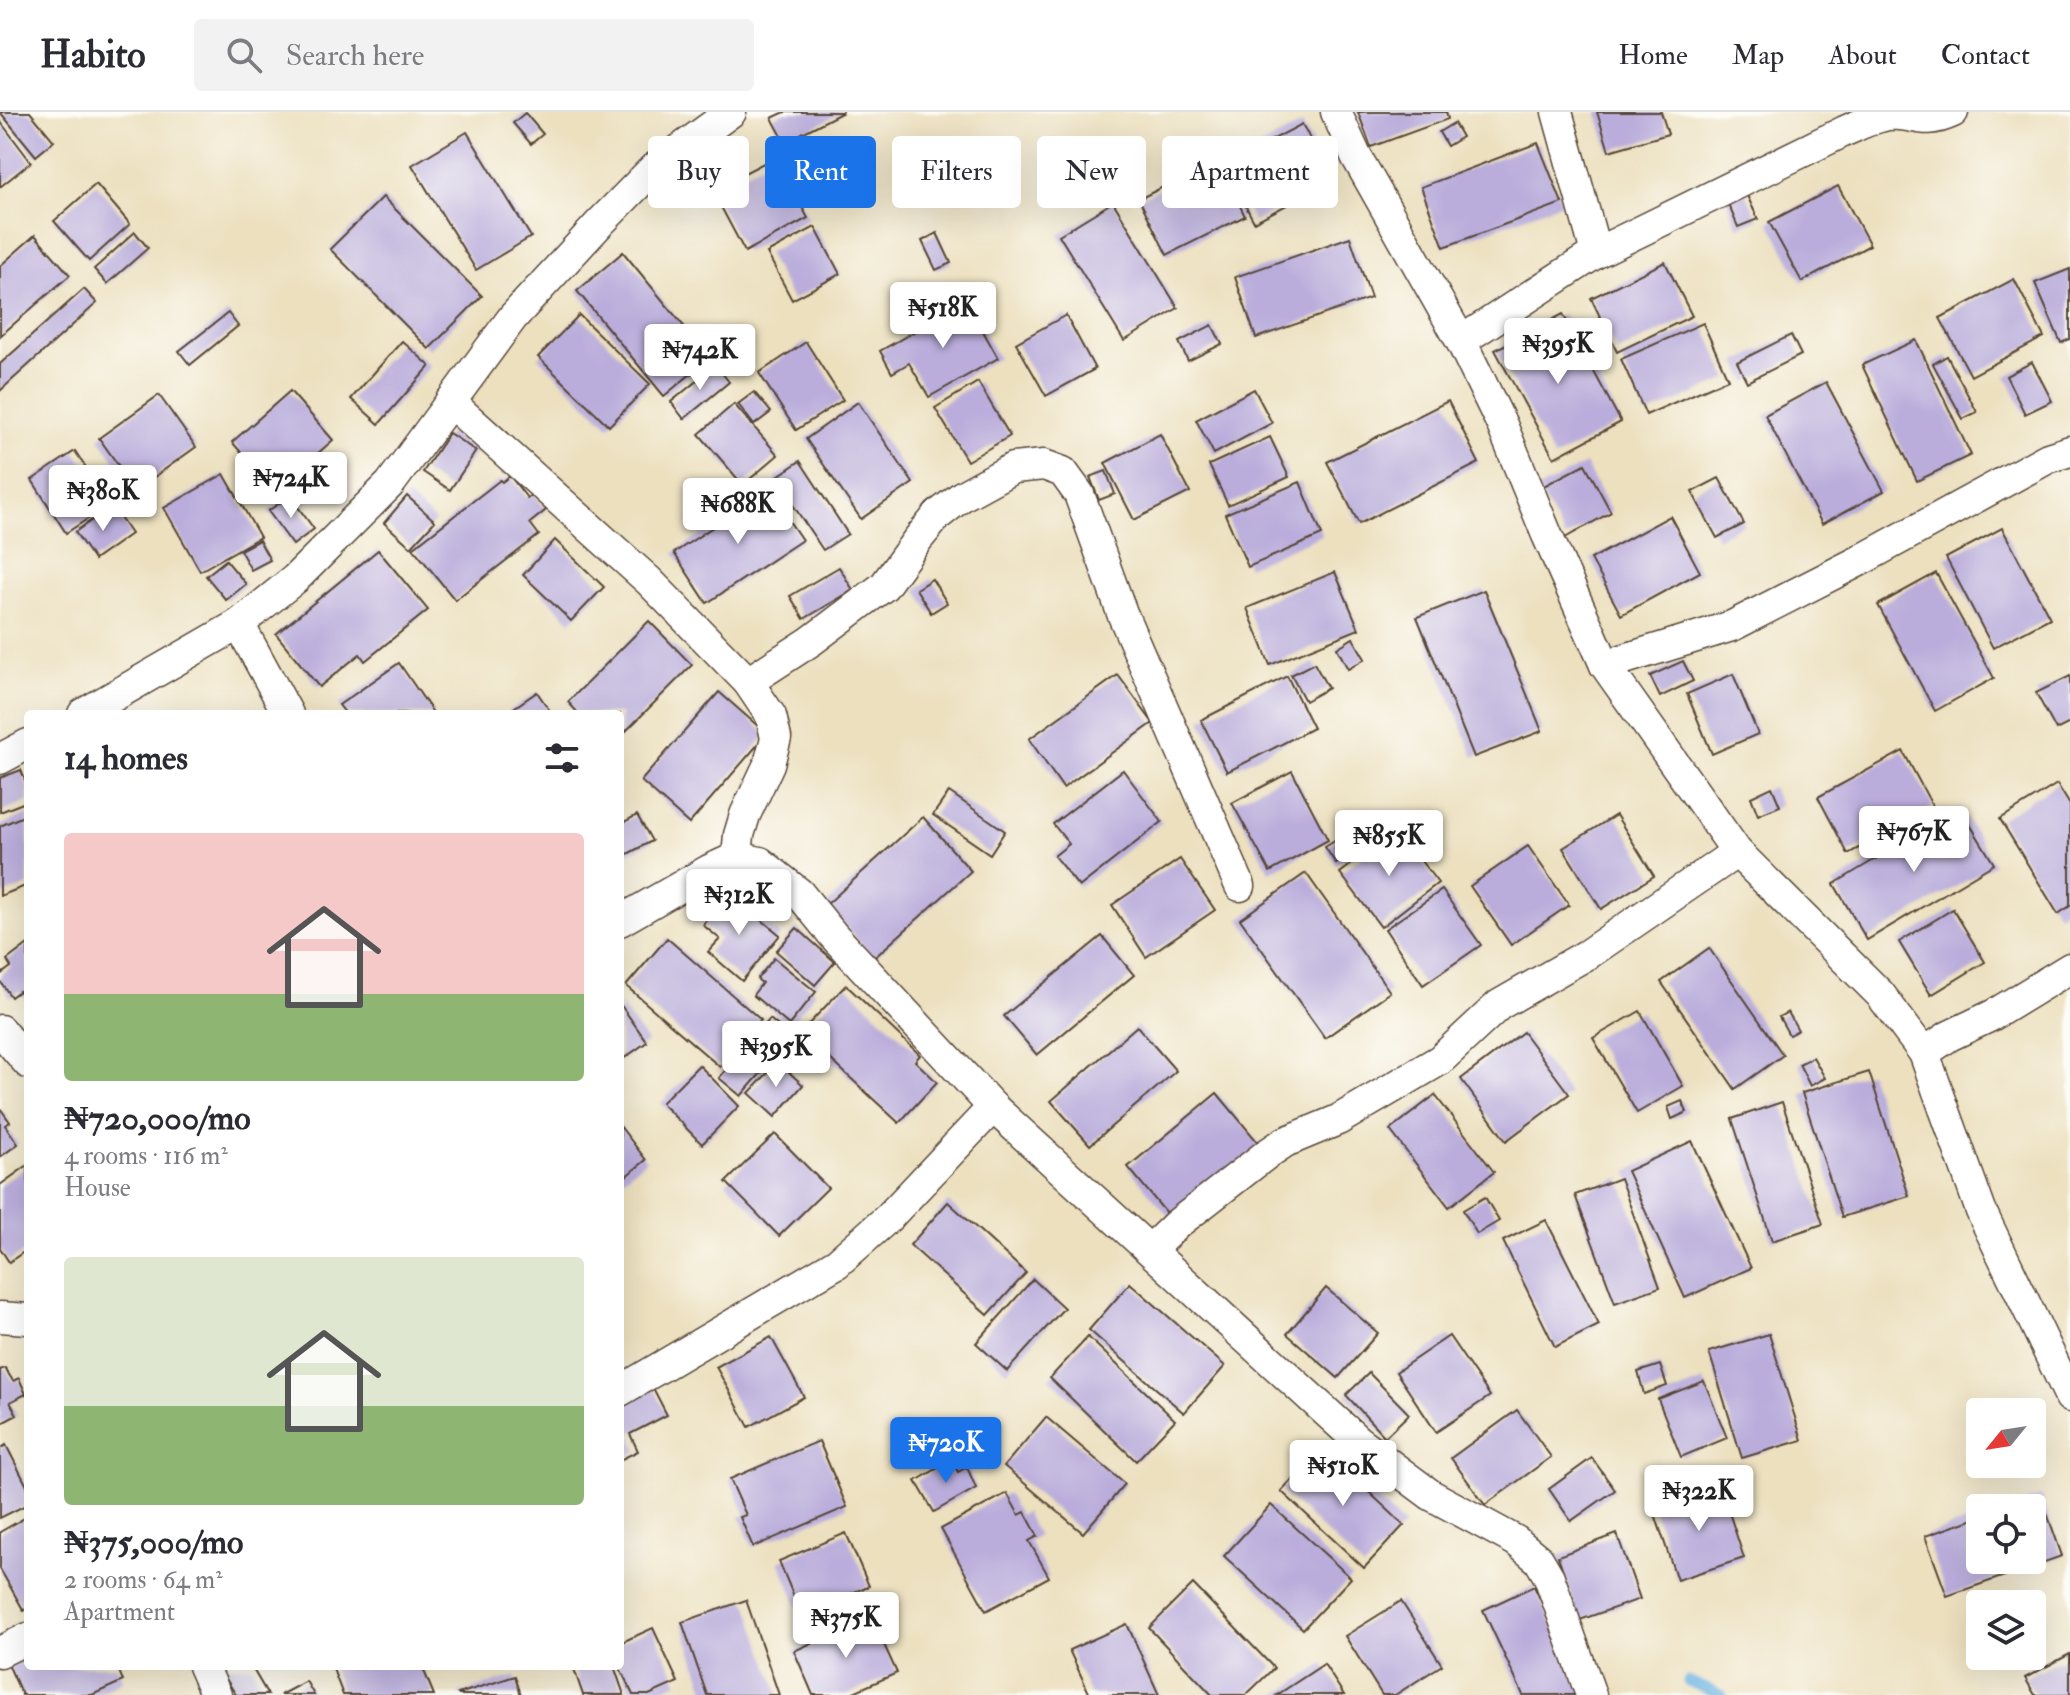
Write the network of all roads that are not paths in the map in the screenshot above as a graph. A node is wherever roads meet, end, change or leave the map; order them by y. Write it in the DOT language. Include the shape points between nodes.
graph roads {
  1 [pos="731,112"];
  2 [pos="1336,112"];
  3 [pos="1557,112"];
  4 [pos="1953,112"];
  5 [pos="1596,253"];
  6 [pos="1461,341"];
  7 [pos="450,402"];
  8 [pos="2070,451"];
  9 [pos="239,624"];
  10 [pos="1605,665"];
  11 [pos="748,682"];
  12 [pos="90,710"];
  13 [pos="286,710"];
  14 [pos="24,746"];
  15 [pos="0,759"];
  16 [pos="1737,852"];
  17 [pos="737,857"];
  18 [pos="1240,886"];
  19 [pos="624,919"];
  20 [pos="2070,968"];
  21 [pos="0,1030"];
  22 [pos="1924,1053"];
  23 [pos="24,1058"];
  24 [pos="993,1107"];
  25 [pos="1151,1249"];
  26 [pos="0,1317"];
  27 [pos="24,1319"];
  28 [pos="624,1389"];
  29 [pos="2070,1397"];
  30 [pos="24,1640"];
  31 [pos="0,1652"];
  32 [pos="205,1670"];
  33 [pos="216,1695"];
  34 [pos="1591,1695"];
  1 -- 7 [label="street" via="653,169 600,223 513,317"];
  2 -- 6 [label="street"];
  3 -- 5 [label="street"];
  4 -- 5 [label="street" via="1925,121 1892,114 1876,118"];
  5 -- 6 [label="street"];
  6 -- 10 [label="street"];
  7 -- 9 [label="street" via="390,484 295,579"];
  7 -- 11 [label="street" via="649,581"];
  8 -- 10 [label="street" via="1732,626"];
  9 -- 12 [label="street"];
  9 -- 13 [label="street"];
  10 -- 16 [label="street"];
  11 -- 17 [label="street" via="771,716 776,738 745,815"];
  11 -- 18 [label="street" via="884,586 938,515 962,496 1013,468 1044,465 1063,472 1079,494 1122,613"];
  14 -- 15 [label="street"];
  16 -- 22 [label="street" via="1880,994"];
  16 -- 25 [label="street" via="1588,954 1499,1005 1440,1060 1338,1120 1267,1154"];
  17 -- 19 [label="street"];
  17 -- 24 [label="street" via="760,862 799,893"];
  20 -- 22 [label="street"];
  21 -- 23 [label="street"];
  22 -- 29 [label="street" via="1981,1211"];
  24 -- 25 [label="street"];
  24 -- 28 [label="street" via="889,1217 837,1263"];
  25 -- 34 [label="street" via="1357,1440 1431,1495 1516,1541 1539,1560"];
  26 -- 27 [label="street"];
  30 -- 31 [label="street"];
  32 -- 33 [label="street"];
}
